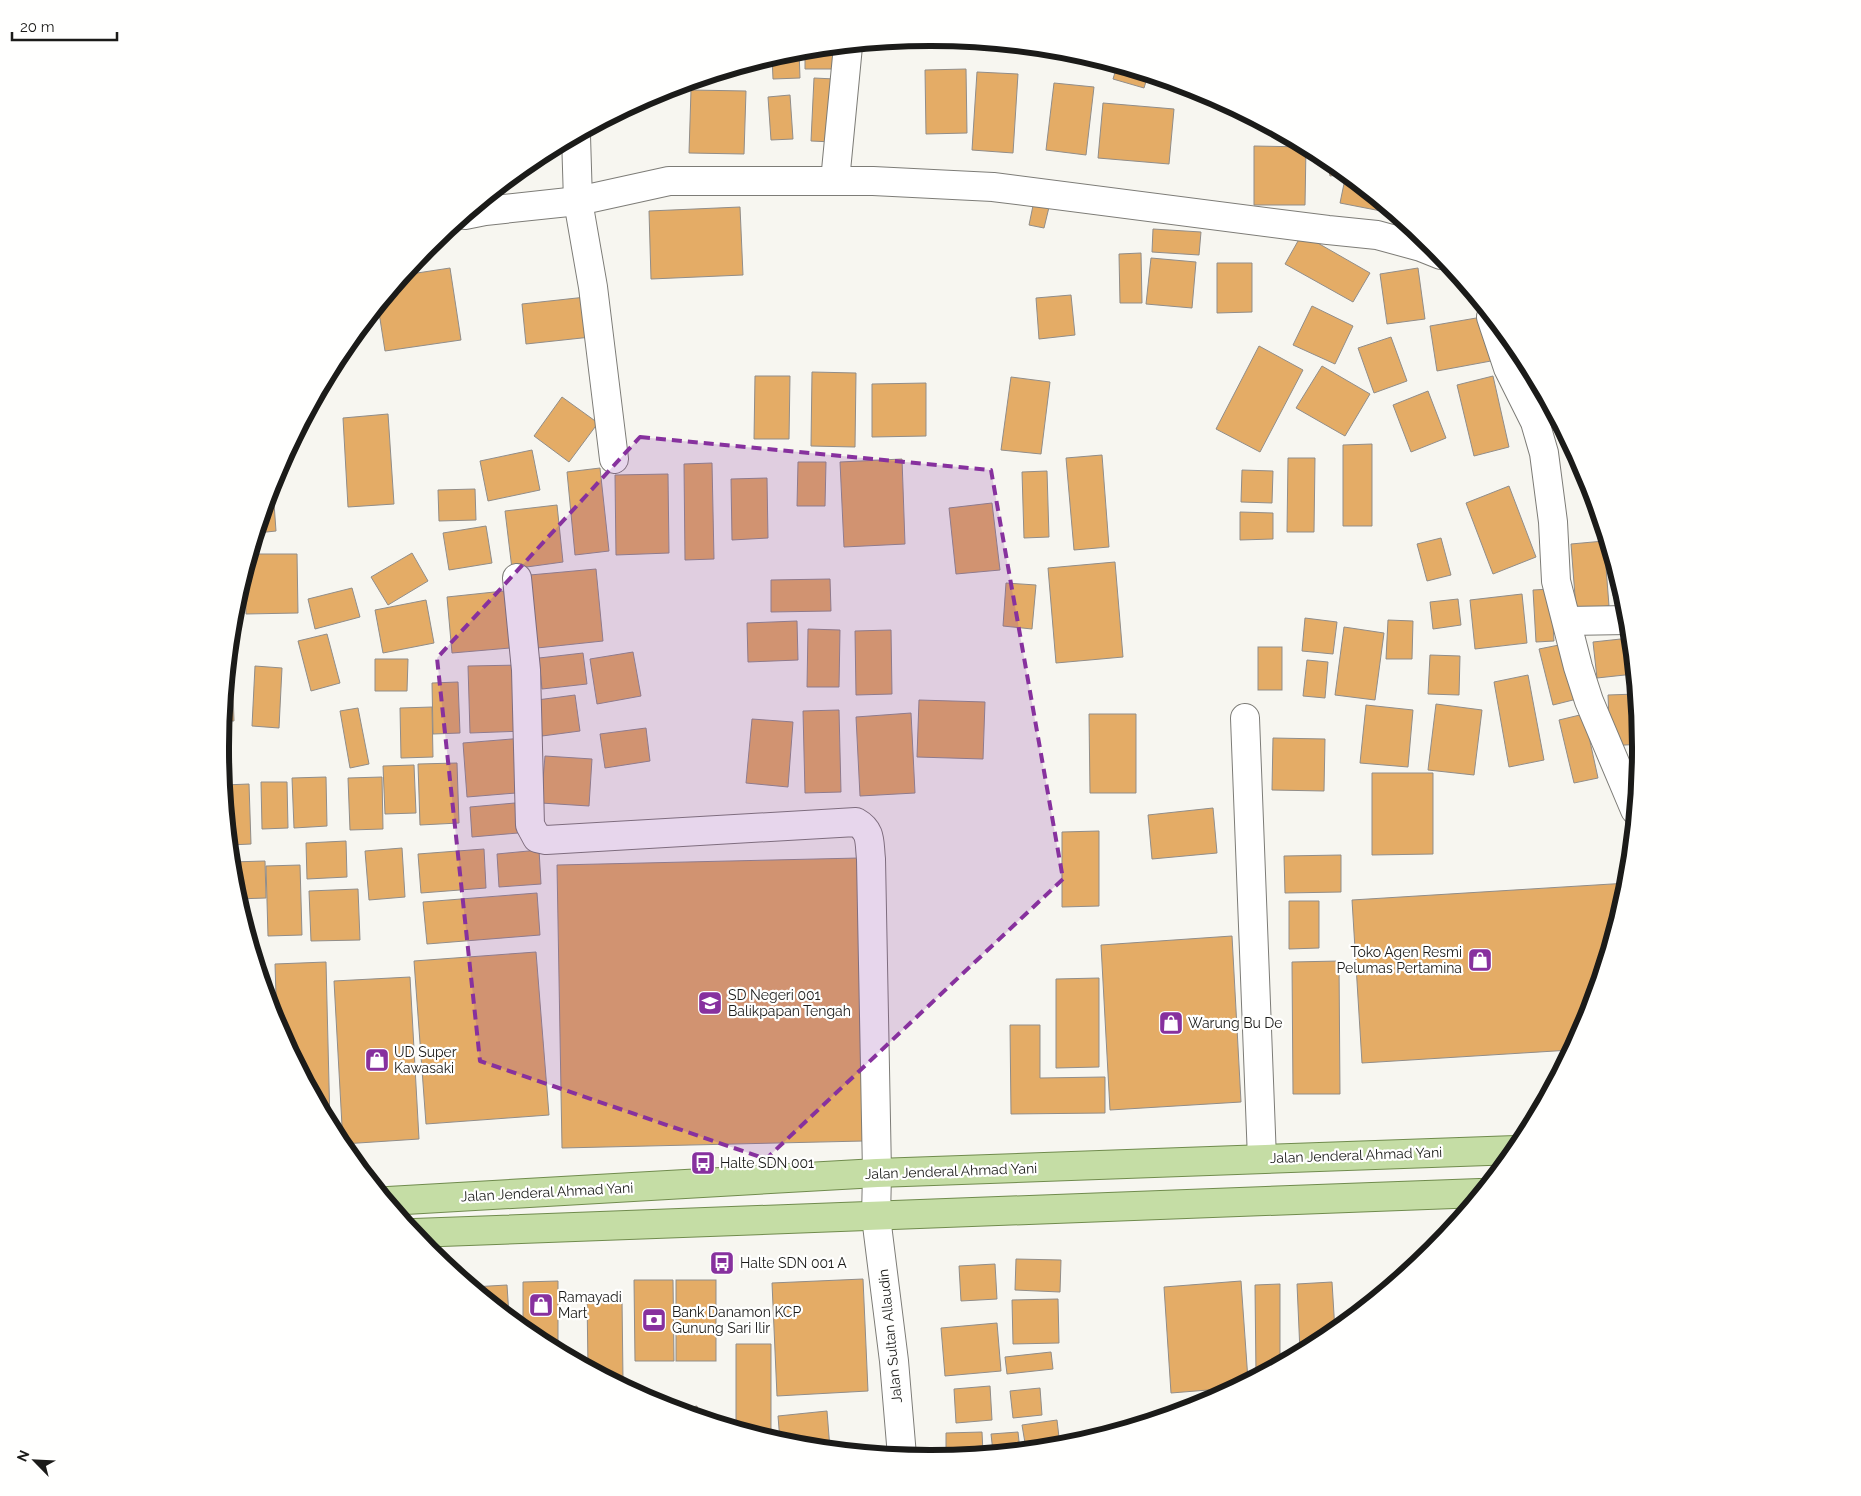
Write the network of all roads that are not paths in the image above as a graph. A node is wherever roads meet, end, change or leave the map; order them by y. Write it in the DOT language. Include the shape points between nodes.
graph roads {
  1 [pos="847,51"];
  2 [pos="576,142"];
  3 [pos="835,181"];
  4 [pos="578,201"];
  5 [pos="476,213"];
  6 [pos="1422,247"];
  7 [pos="1497,334"];
  8 [pos="614,458"];
  9 [pos="517,578"];
  10 [pos="1620,620"];
  11 [pos="1567,621"];
  12 [pos="1245,718"];
  13 [pos="1630,799"];
  14 [pos="1505,1150"];
  15 [pos="1262,1159"];
  16 [pos="878,1173"];
  17 [pos="1472,1193"];
  18 [pos="395,1201"];
  19 [pos="876,1217"];
  20 [pos="423,1233"];
  21 [pos="901,1449"];
  1 -- 3 [label="street"];
  2 -- 4 [label="street"];
  3 -- 4 [label="street" via="669,181"];
  3 -- 6 [label="street" via="993,186 1377,235"];
  4 -- 5 [label="street"];
  4 -- 8 [label="street" via="593,287"];
  7 -- 11 [label="street" via="1508,368 1535,422 1544,453 1553,522 1556,581"];
  9 -- 16 [label="street, Jalan Sultan Allaudin" via="526,670 530,825 537,838 856,822 864,826 871,859"];
  10 -- 11 [label="street"];
  11 -- 13 [label="street" via="1589,701"];
  12 -- 15 [label="street"];
  14 -- 15 [label="main road, Jalan Jenderal Ahmad Yani"];
  15 -- 16 [label="main road, Jalan Jenderal Ahmad Yani"];
  16 -- 18 [label="main road, Jalan Jenderal Ahmad Yani"];
  16 -- 19 [label="street, Jalan Sultan Allaudin"];
  17 -- 19 [label="main road"];
  19 -- 20 [label="main road"];
  19 -- 21 [label="street, Jalan Sultan Allaudin"];
}
